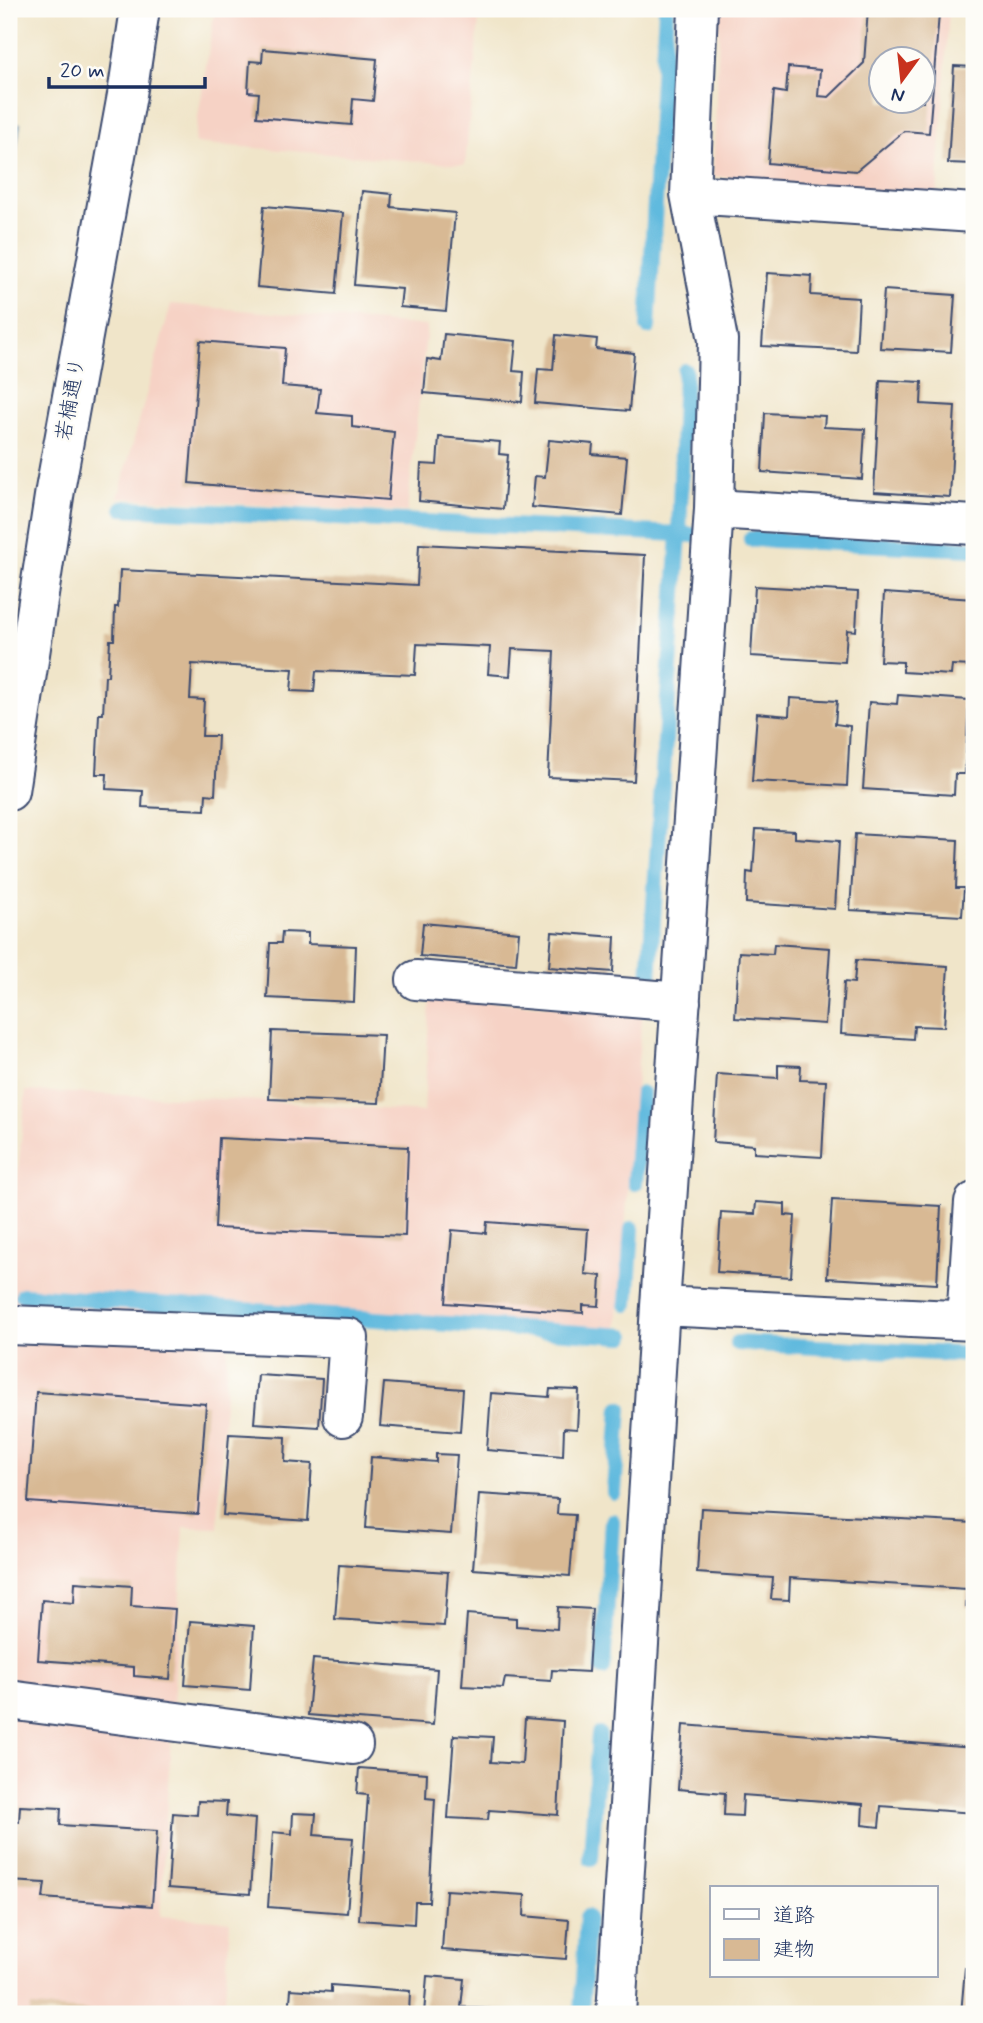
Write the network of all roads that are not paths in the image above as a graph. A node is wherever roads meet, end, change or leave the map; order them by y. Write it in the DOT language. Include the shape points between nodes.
graph roads {
  1 [pos="140,9"];
  2 [pos="698,9"];
  3 [pos="690,194"];
  4 [pos="974,213"];
  5 [pos="714,509"];
  6 [pos="974,525"];
  7 [pos="9,790"];
  8 [pos="416,980"];
  9 [pos="681,1002"];
  10 [pos="974,1202"];
  11 [pos="660,1306"];
  12 [pos="970,1320"];
  13 [pos="9,1325"];
  14 [pos="343,1417"];
  15 [pos="9,1700"];
  16 [pos="353,1745"];
  17 [pos="616,2014"];
  1 -- 7 [label="street, 若楠通り" via="55,490"];
  2 -- 3 [label="street"];
  3 -- 4 [label="street"];
  3 -- 5 [label="street" via="718,340"];
  5 -- 6 [label="street"];
  5 -- 9 [label="street"];
  8 -- 9 [label="street"];
  9 -- 11 [label="street"];
  10 -- 12 [label="street"];
  11 -- 12 [label="street"];
  11 -- 17 [label="street"];
  13 -- 14 [label="street" via="349,1338"];
  15 -- 16 [label="street"];
}
